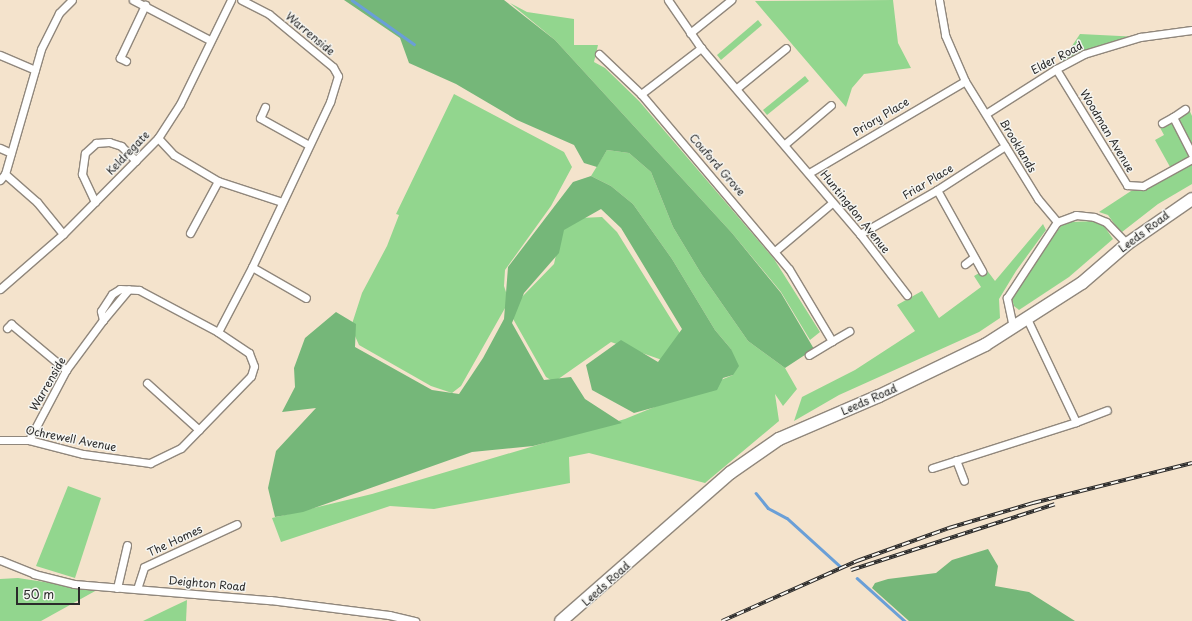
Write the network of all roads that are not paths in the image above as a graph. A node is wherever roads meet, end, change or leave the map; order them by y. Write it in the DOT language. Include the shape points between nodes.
graph roads {
  1 [pos="72,0"];
  2 [pos="133,0"];
  3 [pos="231,0"];
  4 [pos="241,0"];
  5 [pos="668,0"];
  6 [pos="731,0"];
  7 [pos="939,0"];
  8 [pos="145,5"];
  9 [pos="1192,30"];
  10 [pos="690,33"];
  11 [pos="210,40"];
  12 [pos="701,48"];
  13 [pos="786,48"];
  14 [pos="599,54"];
  15 [pos="0,55"];
  16 [pos="119,58"];
  17 [pos="1056,69"];
  18 [pos="35,70"];
  19 [pos="965,81"];
  20 [pos="737,88"];
  21 [pos="641,94"];
  22 [pos="831,105"];
  23 [pos="265,107"];
  24 [pos="1186,109"];
  25 [pos="986,113"];
  26 [pos="1172,117"];
  27 [pos="1162,123"];
  28 [pos="158,138"];
  29 [pos="785,144"];
  30 [pos="309,145"];
  31 [pos="1005,146"];
  32 [pos="0,148"];
  33 [pos="11,153"];
  34 [pos="1192,154"];
  35 [pos="1192,159"];
  36 [pos="136,161"];
  37 [pos="809,173"];
  38 [pos="2,177"];
  39 [pos="218,181"];
  40 [pos="937,190"];
  41 [pos="1192,199"];
  42 [pos="95,202"];
  43 [pos="282,202"];
  44 [pos="832,204"];
  45 [pos="1057,222"];
  46 [pos="190,233"];
  47 [pos="63,234"];
  48 [pos="860,234"];
  49 [pos="1127,244"];
  50 [pos="775,251"];
  51 [pos="974,256"];
  52 [pos="965,264"];
  53 [pos="252,267"];
  54 [pos="982,271"];
  55 [pos="0,289"];
  56 [pos="907,295"];
  57 [pos="306,298"];
  58 [pos="1027,319"];
  59 [pos="1013,327"];
  60 [pos="7,328"];
  61 [pos="849,331"];
  62 [pos="218,332"];
  63 [pos="832,341"];
  64 [pos="809,355"];
  65 [pos="66,370"];
  66 [pos="147,383"];
  67 [pos="1106,410"];
  68 [pos="1076,422"];
  69 [pos="199,430"];
  70 [pos="0,440"];
  71 [pos="29,440"];
  72 [pos="956,460"];
  73 [pos="932,468"];
  74 [pos="964,480"];
  75 [pos="237,524"];
  76 [pos="126,545"];
  77 [pos="0,560"];
  78 [pos="118,588"];
  79 [pos="138,589"];
  80 [pos="388,618"];
  81 [pos="415,621"];
  82 [pos="561,621"];
  1 -- 18 [label="street" via="59,13 41,48"];
  2 -- 8 [label="street"];
  3 -- 11 [label="street, Keldregate"];
  4 -- 30 [label="street, Warrenside" via="269,14 336,72 338,80 330,102"];
  5 -- 10 [label="street, Huntingdon Avenue"];
  6 -- 10 [label="street"];
  7 -- 19 [label="street, Brooklands" via="945,35"];
  8 -- 11 [label="street"];
  8 -- 16 [label="street"];
  9 -- 17 [label="street, Elder Road" via="1140,37 1084,54"];
  10 -- 12 [label="street, Huntingdon Avenue"];
  11 -- 28 [label="street, Keldregate" via="180,104"];
  12 -- 20 [label="street, Huntingdon Avenue"];
  12 -- 21 [label="street"];
  13 -- 20 [label="street"];
  14 -- 21 [label="street, Couford Grove"];
  15 -- 18 [label="street"];
  17 -- 25 [label="street, Elder Road"];
  17 -- 35 [label="street, Woodman Avenue" via="1127,185 1143,186"];
  18 -- 33 [label="street"];
  19 -- 25 [label="street, Brooklands"];
  19 -- 37 [label="street, Priory Place"];
  20 -- 29 [label="street, Huntingdon Avenue"];
  21 -- 50 [label="street, Couford Grove"];
  22 -- 29 [label="street"];
  23 -- 30 [label="street" via="260,118"];
  24 -- 26 [label="street"];
  25 -- 31 [label="street, Brooklands"];
  26 -- 27 [label="street"];
  26 -- 34 [label="street"];
  28 -- 36 [label="street, Keldregate"];
  28 -- 39 [label="street" via="174,155"];
  29 -- 37 [label="street, Huntingdon Avenue"];
  30 -- 43 [label="street, Warrenside"];
  31 -- 40 [label="street, Friar Place"];
  31 -- 45 [label="street, Brooklands" via="1038,200"];
  32 -- 33 [label="street"];
  33 -- 38 [label="street"];
  36 -- 42 [label="street, Keldregate"];
  36 -- 42 [label="street" via="121,146 109,142 96,143 85,153 82,174"];
  37 -- 44 [label="street, Huntingdon Avenue"];
  38 -- 47 [label="street" via="37,202"];
  39 -- 43 [label="street"];
  39 -- 46 [label="street"];
  40 -- 48 [label="street, Friar Place"];
  40 -- 51 [label="street"];
  41 -- 49 [label="main road, Leeds Road"];
  42 -- 47 [label="street, Keldregate"];
  43 -- 53 [label="street, Warrenside"];
  44 -- 48 [label="street, Huntingdon Avenue"];
  44 -- 50 [label="street"];
  45 -- 49 [label="street" via="1076,215 1094,217 1106,222"];
  45 -- 59 [label="street" via="1007,298"];
  47 -- 55 [label="street, Keldregate"];
  48 -- 56 [label="street, Huntingdon Avenue"];
  49 -- 58 [label="main road, Leeds Road" via="1082,283"];
  50 -- 63 [label="street, Couford Grove"];
  51 -- 52 [label="street"];
  51 -- 54 [label="street"];
  53 -- 57 [label="street"];
  53 -- 62 [label="street, Warrenside"];
  58 -- 59 [label="main road, Leeds Road"];
  58 -- 68 [label="street"];
  59 -- 82 [label="main road, Leeds Road" via="985,344 879,396 779,439 730,473"];
  60 -- 65 [label="street" via="11,324"];
  61 -- 63 [label="street"];
  62 -- 65 [label="street, Warrenside" via="145,293 129,289"];
  62 -- 69 [label="street, Ochrewell Avenue" via="249,353 254,366 250,376"];
  63 -- 64 [label="street"];
  65 -- 71 [label="street, Warrenside"];
  66 -- 69 [label="street"];
  67 -- 68 [label="street"];
  68 -- 72 [label="street"];
  69 -- 71 [label="street, Ochrewell Avenue" via="181,448 150,463 83,454"];
  70 -- 71 [label="street, Ochrewell Avenue"];
  72 -- 73 [label="street"];
  72 -- 74 [label="street"];
  75 -- 79 [label="street, The Homes" via="144,567"];
  76 -- 78 [label="street"];
  77 -- 78 [label="street, Deighton Road" via="34,574 74,584"];
  78 -- 79 [label="street, Deighton Road"];
  79 -- 80 [label="street, Deighton Road" via="197,593"];
  80 -- 81 [label="street, Deighton Road"];
}
